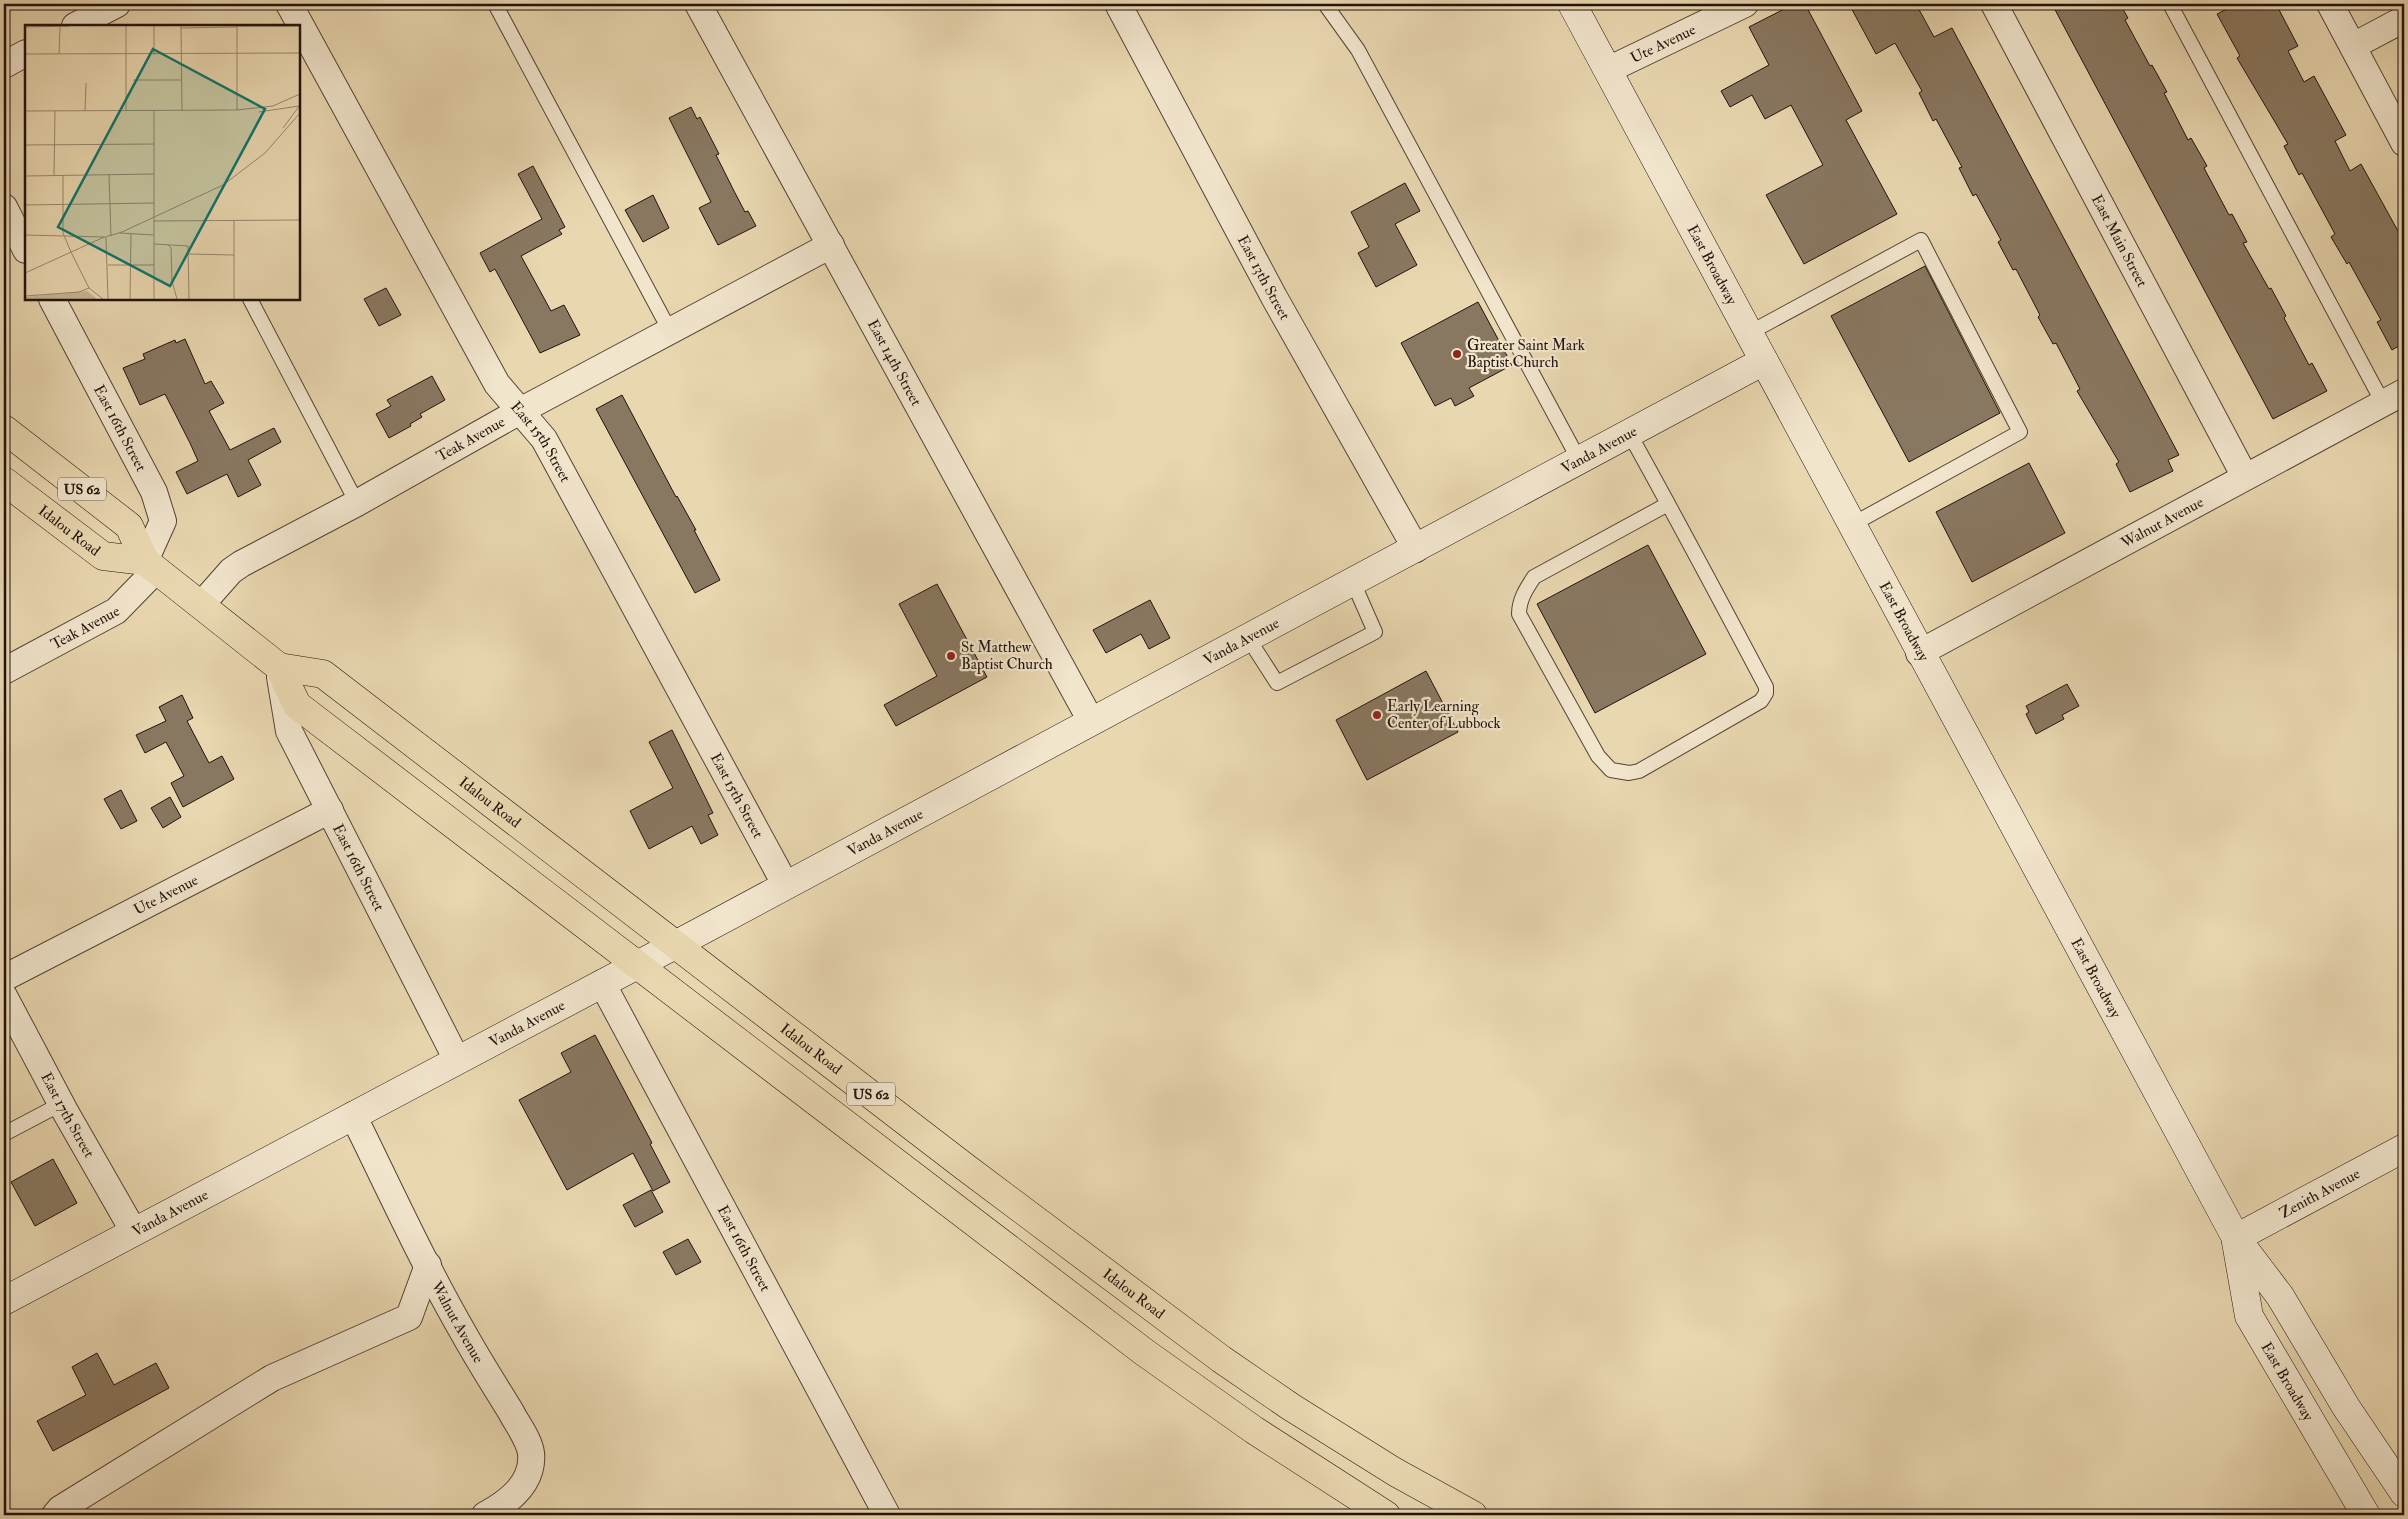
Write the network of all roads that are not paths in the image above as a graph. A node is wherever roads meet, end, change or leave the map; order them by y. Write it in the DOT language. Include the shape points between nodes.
graph roads {
  1 [pos="289,4"];
  2 [pos="495,4"];
  3 [pos="698,4"];
  4 [pos="1118,4"];
  5 [pos="1325,4"];
  6 [pos="1572,4"];
  7 [pos="1745,4"];
  8 [pos="1994,4"];
  9 [pos="2170,4"];
  10 [pos="2330,4"];
  11 [pos="105,12"];
  12 [pos="2404,19"];
  13 [pos="77,25"];
  14 [pos="2353,46"];
  15 [pos="25,54"];
  16 [pos="4,65"];
  17 [pos="1608,70"];
  18 [pos="2404,142"];
  19 [pos="4,207"];
  20 [pos="831,245"];
  21 [pos="25,248"];
  22 [pos="53,300"];
  23 [pos="251,300"];
  24 [pos="670,331"];
  25 [pos="1749,333"];
  26 [pos="1764,361"];
  27 [pos="2394,398"];
  28 [pos="520,411"];
  29 [pos="4,429"];
  30 [pos="1629,434"];
  31 [pos="1579,460"];
  32 [pos="2245,476"];
  33 [pos="4,481"];
  34 [pos="357,503"];
  35 [pos="1668,504"];
  36 [pos="1853,524"];
  37 [pos="1416,548"];
  38 [pos="150,565"];
  39 [pos="1353,582"];
  40 [pos="201,605"];
  41 [pos="1248,638"];
  42 [pos="1919,652"];
  43 [pos="279,667"];
  44 [pos="4,671"];
  45 [pos="1091,721"];
  46 [pos="330,810"];
  47 [pos="785,884"];
  48 [pos="675,945"];
  49 [pos="636,964"];
  50 [pos="4,978"];
  51 [pos="602,983"];
  52 [pos="4,996"];
  53 [pos="457,1060"];
  54 [pos="61,1104"];
  55 [pos="354,1115"];
  56 [pos="4,1134"];
  57 [pos="2404,1148"];
  58 [pos="134,1232"];
  59 [pos="2236,1238"];
  60 [pos="428,1265"];
  61 [pos="4,1301"];
  62 [pos="2404,1493"];
  63 [pos="55,1515"];
  64 [pos="485,1515"];
  65 [pos="887,1515"];
  66 [pos="1386,1515"];
  67 [pos="1473,1515"];
  68 [pos="2366,1515"];
  1 -- 28 [label="street, East 15th Street" via="497,384"];
  2 -- 24 [label="lane"];
  3 -- 20 [label="street, East 14th Street"];
  4 -- 37 [label="street, East 13th Street" via="1274,297"];
  5 -- 31 [label="lane" via="1358,50"];
  6 -- 17 [label="street, East Broadway"];
  7 -- 17 [label="street, Ute Avenue"];
  8 -- 32 [label="street, East Main Street"];
  9 -- 27 [label="lane"];
  10 -- 14 [label="street"];
  11 -- 13 [label="street"];
  12 -- 14 [label="street"];
  14 -- 18 [label="street"];
  15 -- 16 [label="street"];
  17 -- 25 [label="street, East Broadway"];
  19 -- 21 [label="street"];
  20 -- 24 [label="street, Teak Avenue"];
  20 -- 45 [label="street, East 14th Street"];
  22 -- 38 [label="street, East 16th Street" via="161,510 163,521"];
  23 -- 34 [label="lane"];
  24 -- 28 [label="street, Teak Avenue"];
  25 -- 26 [label="street, East Broadway"];
  25 -- 36 [label="lane" via="1921,240 2020,432"];
  26 -- 30 [label="street, Vanda Avenue"];
  26 -- 36 [label="street, East Broadway"];
  27 -- 32 [label="street, Walnut Avenue"];
  28 -- 34 [label="street, Teak Avenue"];
  28 -- 47 [label="street, East 15th Street" via="544,439"];
  29 -- 38 [label="main road, Idalou Road / US 62" via="129,526"];
  30 -- 31 [label="street, Vanda Avenue"];
  30 -- 35 [label="lane"];
  31 -- 37 [label="street, Vanda Avenue"];
  32 -- 42 [label="street, Walnut Avenue"];
  33 -- 38 [label="main road, Idalou Road / US 62" via="103,556"];
  34 -- 40 [label="street, Teak Avenue" via="241,564"];
  35 -- 35 [label="lane" via="1766,686 1766,693 1761,701 1639,771 1611,770 1598,756 1519,614 1519,606 1534,577"];
  36 -- 42 [label="street, East Broadway"];
  37 -- 39 [label="street, Vanda Avenue"];
  38 -- 40 [label="main road, Idalou Road / US 62"];
  38 -- 44 [label="street, Teak Avenue" via="116,611"];
  39 -- 41 [label="street, Vanda Avenue"];
  39 -- 41 [label="lane" via="1375,632 1277,683"];
  40 -- 43 [label="main road, Idalou Road / US 62"];
  41 -- 45 [label="street, Vanda Avenue"];
  42 -- 59 [label="street, East Broadway"];
  43 -- 46 [label="street, East 16th Street" via="289,731"];
  43 -- 48 [label="main road, Idalou Road / US 62" via="323,674"];
  43 -- 49 [label="main road, Idalou Road / US 62" via="297,705"];
  45 -- 47 [label="street, Vanda Avenue"];
  46 -- 50 [label="street, Ute Avenue"];
  46 -- 53 [label="street, East 16th Street"];
  47 -- 48 [label="street, Vanda Avenue"];
  48 -- 49 [label="street, Vanda Avenue"];
  48 -- 67 [label="main road, Idalou Road / US 62" via="1220,1359 1395,1472"];
  49 -- 51 [label="street, Vanda Avenue"];
  49 -- 66 [label="main road, Idalou Road / US 62" via="1144,1352 1254,1430"];
  51 -- 53 [label="street, Vanda Avenue"];
  51 -- 65 [label="street, East 16th Street"];
  52 -- 54 [label="street, East 17th Street"];
  53 -- 55 [label="street, Vanda Avenue"];
  54 -- 56 [label="lane"];
  54 -- 58 [label="street, East 17th Street"];
  55 -- 58 [label="street, Vanda Avenue"];
  55 -- 60 [label="street, Walnut Avenue"];
  57 -- 59 [label="street, Zenith Avenue"];
  58 -- 61 [label="street, Vanda Avenue"];
  59 -- 62 [label="street, East Broadway" via="2280,1296 2346,1407"];
  59 -- 68 [label="street, East Broadway" via="2249,1316"];
  60 -- 63 [label="street" via="409,1317 272,1378"];
  60 -- 64 [label="street, Walnut Avenue" via="530,1451 530,1468 522,1487 502,1506"];
}
